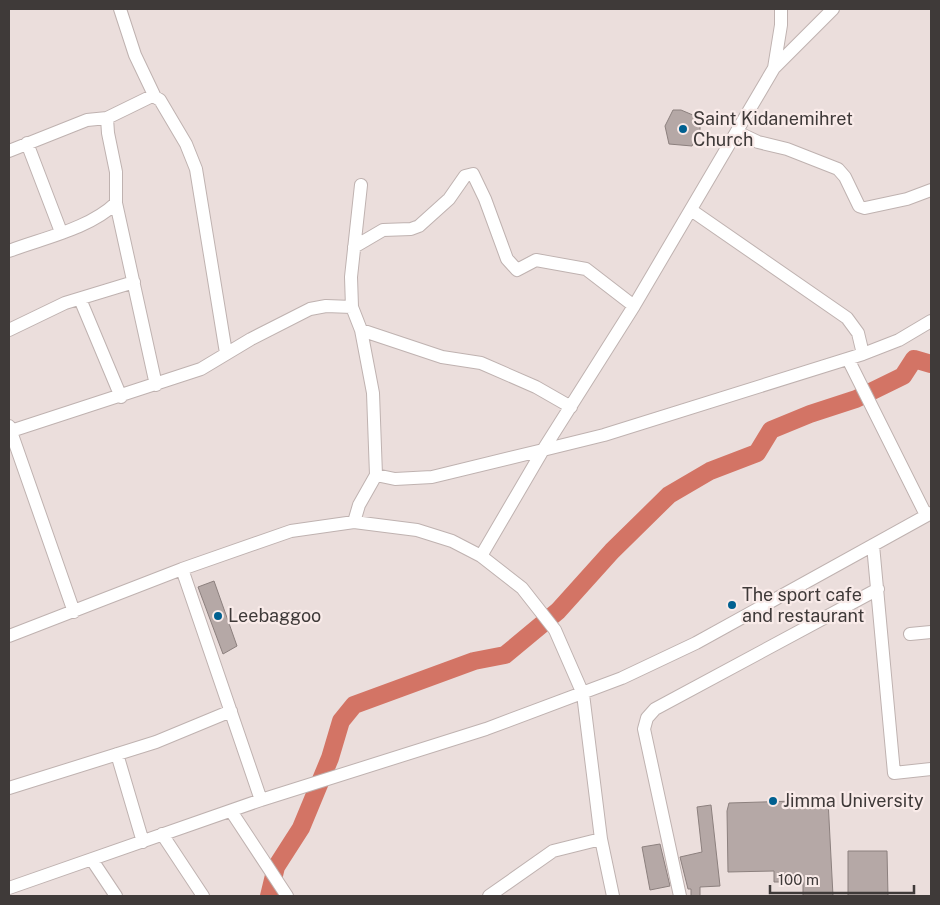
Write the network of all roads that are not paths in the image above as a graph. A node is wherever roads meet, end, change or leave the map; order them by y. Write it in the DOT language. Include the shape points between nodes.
graph roads {
  1 [pos="120,9"];
  2 [pos="781,9"];
  3 [pos="834,9"];
  4 [pos="774,68"];
  5 [pos="155,97"];
  6 [pos="107,118"];
  7 [pos="737,132"];
  8 [pos="27,143"];
  9 [pos="9,151"];
  10 [pos="360,185"];
  11 [pos="931,190"];
  12 [pos="116,203"];
  13 [pos="691,210"];
  14 [pos="61,232"];
  15 [pos="354,247"];
  16 [pos="9,251"];
  17 [pos="134,282"];
  18 [pos="80,299"];
  19 [pos="634,306"];
  20 [pos="352,307"];
  21 [pos="931,321"];
  22 [pos="9,330"];
  23 [pos="361,330"];
  24 [pos="226,353"];
  25 [pos="863,354"];
  26 [pos="848,359"];
  27 [pos="156,385"];
  28 [pos="120,397"];
  29 [pos="571,406"];
  30 [pos="10,428"];
  31 [pos="12,446"];
  32 [pos="543,450"];
  33 [pos="376,474"];
  34 [pos="928,514"];
  35 [pos="354,522"];
  36 [pos="873,545"];
  37 [pos="481,556"];
  38 [pos="182,569"];
  39 [pos="878,589"];
  40 [pos="74,612"];
  41 [pos="931,632"];
  42 [pos="910,634"];
  43 [pos="9,636"];
  44 [pos="583,694"];
  45 [pos="231,711"];
  46 [pos="117,754"];
  47 [pos="931,769"];
  48 [pos="9,788"];
  49 [pos="261,800"];
  50 [pos="231,811"];
  51 [pos="162,834"];
  52 [pos="601,839"];
  53 [pos="143,842"];
  54 [pos="92,860"];
  55 [pos="9,888"];
  56 [pos="116,896"];
  57 [pos="203,896"];
  58 [pos="287,896"];
  59 [pos="489,896"];
  60 [pos="613,896"];
  61 [pos="680,896"];
  1 -- 5 [label="street" via="135,55"];
  2 -- 4 [label="street"];
  3 -- 4 [label="street"];
  4 -- 7 [label="street"];
  5 -- 6 [label="street"];
  5 -- 24 [label="street" via="160,100 186,144 196,170"];
  6 -- 8 [label="street" via="87,120"];
  6 -- 12 [label="street" via="116,172"];
  7 -- 11 [label="street" via="838,170 845,177 859,206 865,208"];
  7 -- 13 [label="street"];
  8 -- 9 [label="street"];
  8 -- 14 [label="street"];
  10 -- 15 [label="street"];
  12 -- 14 [label="street" via="107,212"];
  12 -- 17 [label="street"];
  13 -- 19 [label="street"];
  13 -- 25 [label="street" via="847,318 858,333"];
  14 -- 16 [label="street"];
  15 -- 19 [label="street" via="383,230 419,226 449,200 465,176 473,174 512,268 523,268 536,260 586,269"];
  15 -- 20 [label="street"];
  17 -- 18 [label="street"];
  17 -- 27 [label="street"];
  18 -- 22 [label="street"];
  18 -- 28 [label="street"];
  19 -- 29 [label="street"];
  20 -- 23 [label="street"];
  20 -- 24 [label="street" via="310,309"];
  21 -- 25 [label="street" via="899,340"];
  23 -- 29 [label="street" via="442,357 481,363"];
  23 -- 33 [label="street" via="373,393"];
  24 -- 27 [label="street" via="201,369"];
  25 -- 26 [label="street"];
  26 -- 32 [label="street" via="604,435"];
  26 -- 34 [label="street"];
  27 -- 28 [label="street"];
  28 -- 30 [label="street"];
  29 -- 32 [label="street"];
  30 -- 31 [label="street"];
  31 -- 40 [label="street"];
  32 -- 33 [label="street" via="432,477 395,479"];
  32 -- 37 [label="street"];
  33 -- 35 [label="street" via="359,505"];
  34 -- 36 [label="street"];
  35 -- 37 [label="street" via="417,530 452,541"];
  35 -- 38 [label="street" via="291,531"];
  36 -- 39 [label="street"];
  36 -- 44 [label="street" via="696,643"];
  37 -- 44 [label="street" via="524,592 555,630"];
  38 -- 40 [label="street"];
  38 -- 45 [label="street"];
  39 -- 47 [label="street" via="894,773"];
  39 -- 61 [label="street" via="655,709 647,718 644,729"];
  40 -- 43 [label="street"];
  41 -- 42 [label="street"];
  44 -- 49 [label="street" via="486,729"];
  44 -- 52 [label="street"];
  45 -- 46 [label="street" via="156,742"];
  45 -- 49 [label="street"];
  46 -- 48 [label="street"];
  46 -- 53 [label="street"];
  49 -- 50 [label="street"];
  50 -- 51 [label="street"];
  50 -- 58 [label="street"];
  51 -- 53 [label="street"];
  51 -- 57 [label="street"];
  52 -- 59 [label="street" via="553,851"];
  52 -- 60 [label="street"];
  53 -- 54 [label="street"];
  54 -- 55 [label="street"];
  54 -- 56 [label="street"];
}
